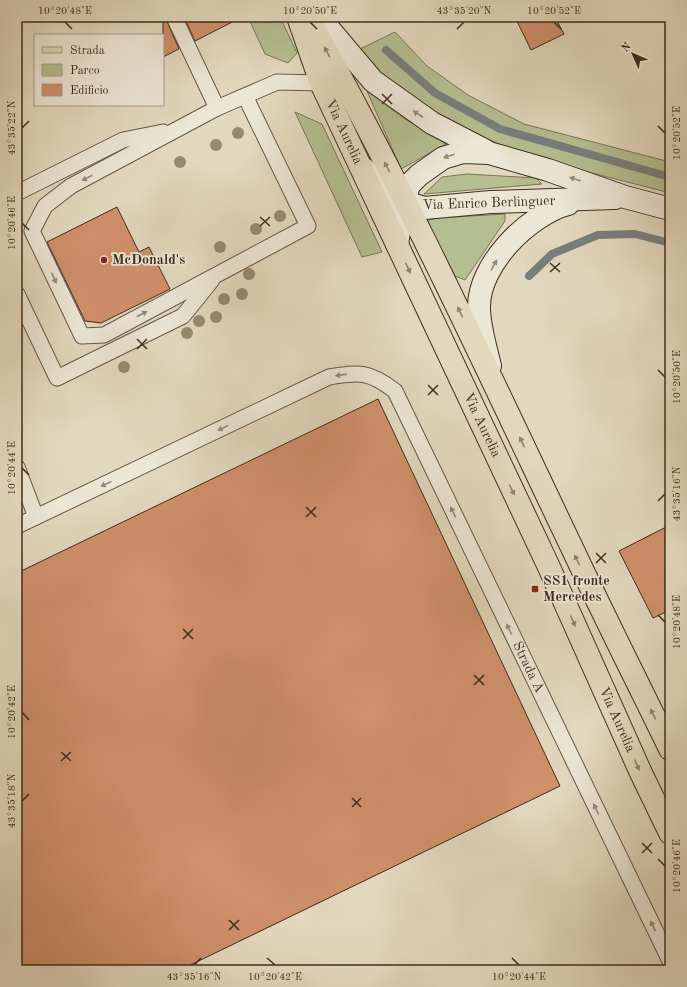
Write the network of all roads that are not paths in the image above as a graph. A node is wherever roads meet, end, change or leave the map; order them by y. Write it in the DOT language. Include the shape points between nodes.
graph roads {
  1 [pos="174,17"];
  2 [pos="298,17"];
  3 [pos="308,17"];
  4 [pos="320,17"];
  5 [pos="321,83"];
  6 [pos="245,96"];
  7 [pos="217,108"];
  8 [pos="181,128"];
  9 [pos="489,153"];
  10 [pos="360,164"];
  11 [pos="17,193"];
  12 [pos="625,197"];
  13 [pos="585,199"];
  14 [pos="404,202"];
  15 [pos="670,209"];
  16 [pos="397,244"];
  17 [pos="215,276"];
  18 [pos="17,294"];
  19 [pos="494,383"];
  20 [pos="17,467"];
  21 [pos="36,517"];
  22 [pos="17,526"];
  23 [pos="670,749"];
  24 [pos="670,833"];
  25 [pos="667,956"];
  26 [pos="666,970"];
  1 -- 7 [label="lane"];
  2 -- 5 [label="main road, Via Aurelia"];
  14 -- 3 [label="main road, Via Aurelia, one-way" via="340,74"];
  9 -- 4 [label="street, Via Enrico Berlinguer, one-way" via="432,123 373,81"];
  5 -- 6 [label="lane" via="277,82"];
  5 -- 10 [label="main road, Via Aurelia"];
  6 -- 7 [label="lane"];
  6 -- 17 [label="lane" via="308,226"];
  7 -- 8 [label="lane"];
  8 -- 11 [label="lane" via="123,140"];
  8 -- 17 [label="lane, one-way" via="71,186 45,206 32,230 82,336 104,335"];
  12 -- 9 [label="street, Via Enrico Berlinguer, one-way"];
  9 -- 14 [label="street, Via Enrico Berlinguer, one-way" via="463,152 443,158 409,185"];
  10 -- 14 [label="street" via="383,190"];
  10 -- 16 [label="main road, Via Aurelia"];
  12 -- 13 [label="street, Via Enrico Berlinguer"];
  12 -- 15 [label="street, Via Enrico Berlinguer"];
  13 -- 14 [label="street, Via Enrico Berlinguer" via="491,202 424,208"];
  19 -- 13 [label="street, Via Enrico Berlinguer, one-way" via="479,308 483,286 497,259 521,229 564,205"];
  14 -- 16 [label="street"];
  19 -- 14 [label="main road, Via Aurelia, one-way" via="438,265"];
  16 -- 24 [label="main road, Via Aurelia, one-way" via="548,565"];
  17 -- 18 [label="lane" via="183,316 57,378"];
  23 -- 19 [label="main road, Via Aurelia, one-way"];
  20 -- 21 [label="lane"];
  21 -- 22 [label="lane"];
  25 -- 21 [label="lane, Strada A, one-way" via="394,391 379,379 357,373 328,377"];
  25 -- 26 [label="lane"];
}
